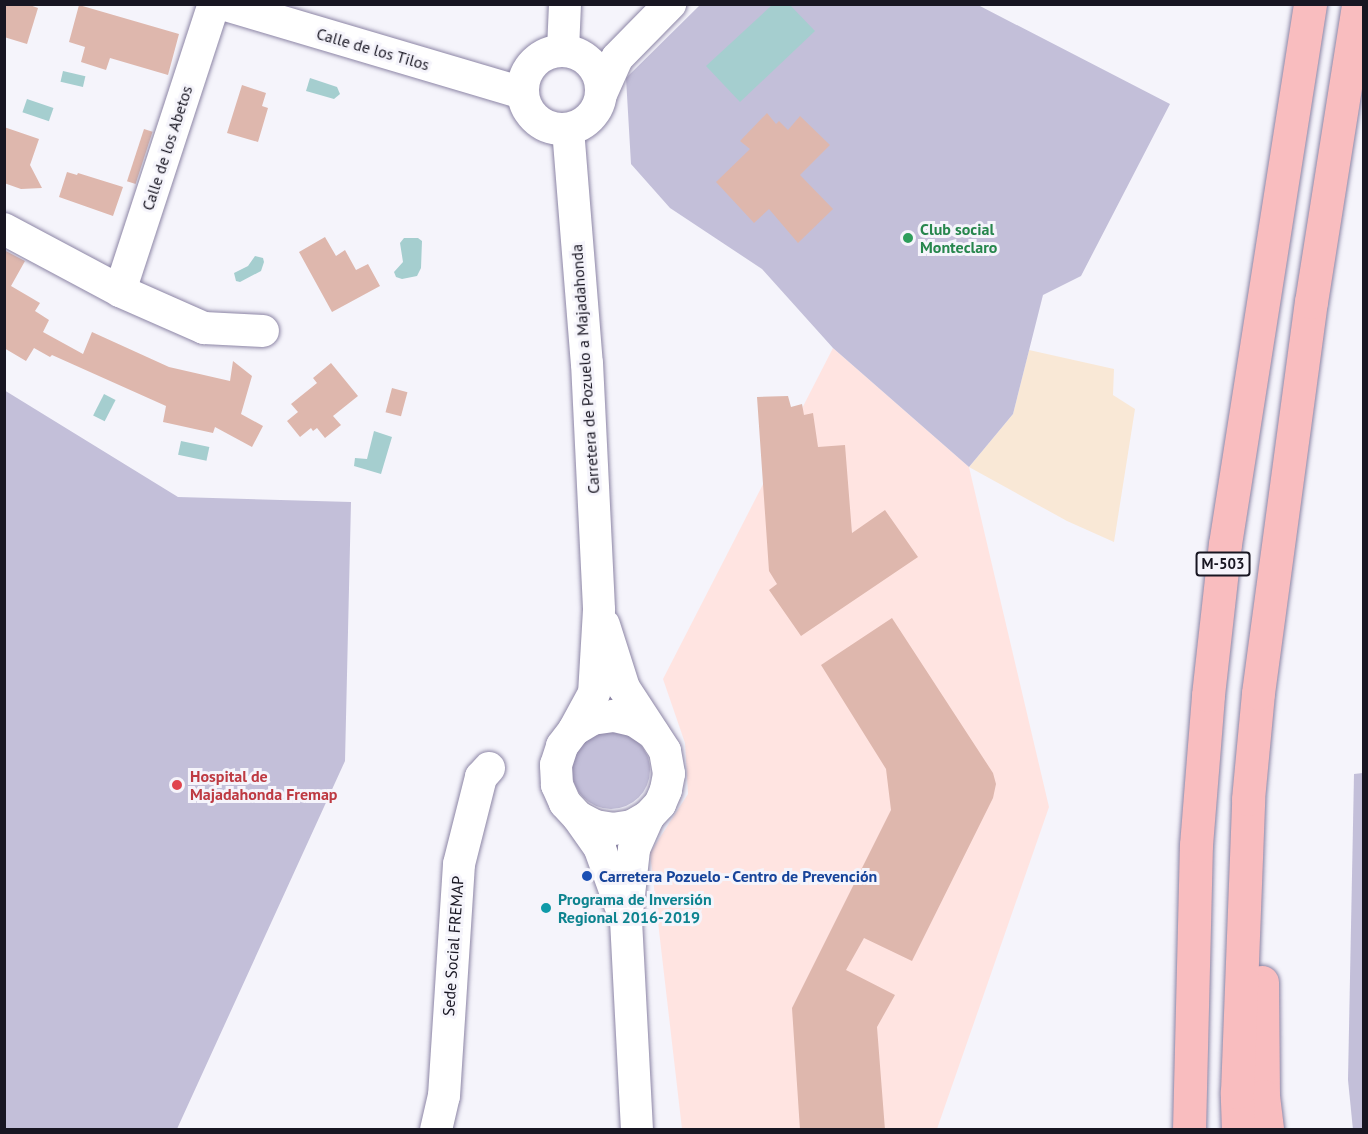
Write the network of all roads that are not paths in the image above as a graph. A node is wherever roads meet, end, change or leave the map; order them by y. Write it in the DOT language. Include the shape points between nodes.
graph roads {
  1 [pos="214,4"];
  2 [pos="222,4"];
  3 [pos="565,4"];
  4 [pos="670,4"];
  5 [pos="1310,4"];
  6 [pos="1358,4"];
  7 [pos="590,56"];
  8 [pos="523,93"];
  9 [pos="568,129"];
  10 [pos="4,229"];
  11 [pos="120,291"];
  12 [pos="263,331"];
  13 [pos="599,610"];
  14 [pos="574,730"];
  15 [pos="653,733"];
  16 [pos="489,768"];
  17 [pos="1248,799"];
  18 [pos="649,816"];
  19 [pos="578,817"];
  20 [pos="626,922"];
  21 [pos="1189,1125"];
  22 [pos="436,1130"];
  23 [pos="637,1130"];
  24 [pos="1238,1130"];
  25 [pos="1267,1130"];
  1 -- 11 [label="street, Calle de los Abetos"];
  2 -- 8 [label="street, Calle de los Tilos"];
  3 -- 7 [label="street"];
  4 -- 7 [label="street"];
  5 -- 21 [label="highway, M-503" via="1225,544 1209,683 1196,845"];
  6 -- 17 [label="highway, M-503" via="1275,556"];
  7 -- 8 [label="street" via="550,52 538,58 527,74"];
  7 -- 9 [label="street" via="602,92 599,105 592,117"];
  8 -- 9 [label="street" via="526,105 543,124"];
  9 -- 13 [label="street, Carretera de Pozuelo a Majadahonda" via="587,363"];
  10 -- 11 [label="street"];
  11 -- 12 [label="street" via="204,328"];
  13 -- 14 [label="street, Carretera de Pozuelo a Majadahonda" via="594,693"];
  13 -- 15 [label="street, Carretera de Pozuelo a Majadahonda" via="624,688"];
  14 -- 15 [label="street" via="592,719 614,716 635,721"];
  14 -- 19 [label="street" via="562,746 556,765 557,785 565,803"];
  15 -- 18 [label="street" via="665,752 669,774 660,804"];
  16 -- 22 [label="street, Sede Social FREMAP" via="481,777 459,864 444,1096"];
  17 -- 24 [label="highway, M-503"];
  17 -- 25 [label="highway" via="1262,942 1263,1096"];
  18 -- 19 [label="street" via="632,826 614,829 595,826"];
  18 -- 20 [label="street" via="634,849"];
  19 -- 20 [label="street" via="600,849"];
  20 -- 23 [label="street"];
}
